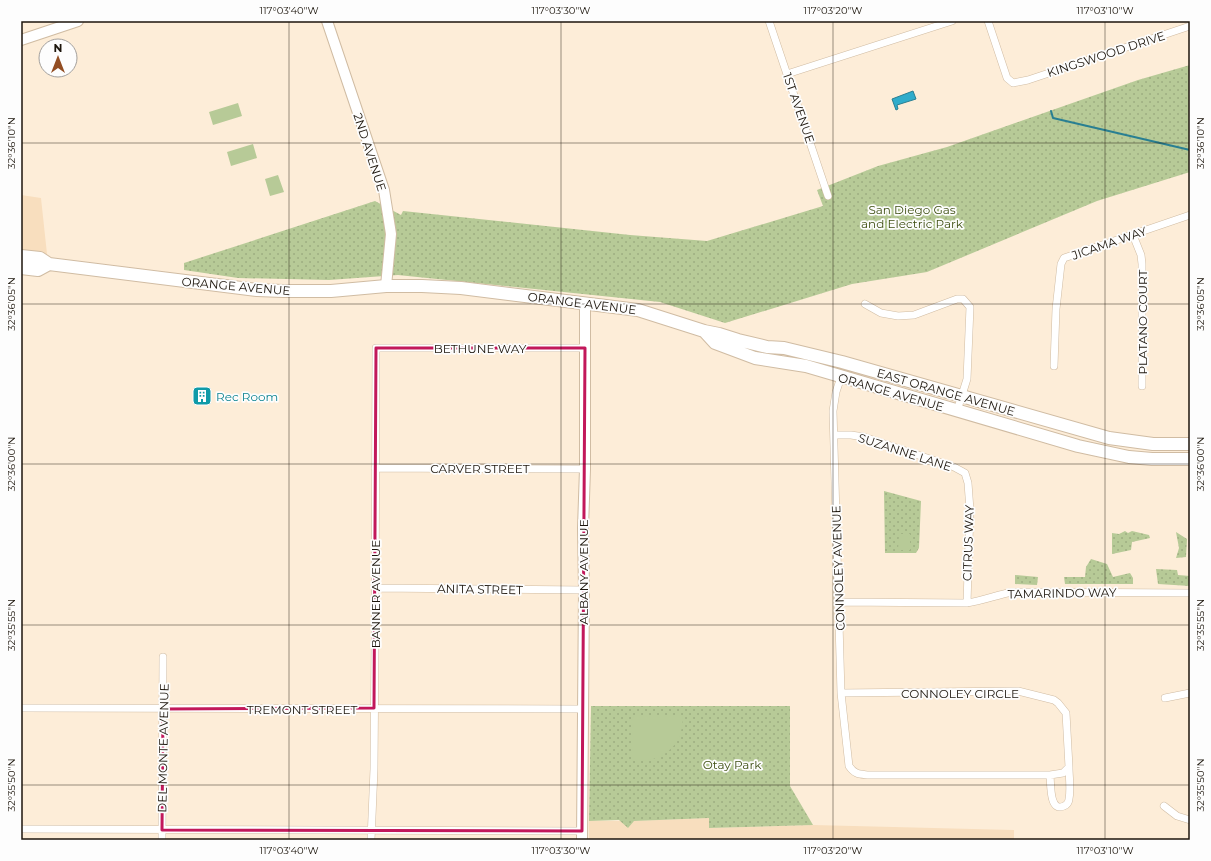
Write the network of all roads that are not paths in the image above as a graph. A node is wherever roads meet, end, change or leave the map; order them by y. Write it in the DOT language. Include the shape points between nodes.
graph roads {
  1 [pos="78,21"];
  2 [pos="327,21"];
  3 [pos="769,21"];
  4 [pos="952,21"];
  5 [pos="988,21"];
  6 [pos="1190,26"];
  7 [pos="21,40"];
  8 [pos="787,74"];
  9 [pos="828,196"];
  10 [pos="1190,215"];
  11 [pos="1133,235"];
  12 [pos="21,256"];
  13 [pos="49,264"];
  14 [pos="21,268"];
  15 [pos="386,286"];
  16 [pos="585,303"];
  17 [pos="865,304"];
  18 [pos="704,331"];
  19 [pos="376,348"];
  20 [pos="585,348"];
  21 [pos="845,362"];
  22 [pos="1054,366"];
  23 [pos="841,377"];
  24 [pos="1142,386"];
  25 [pos="962,397"];
  26 [pos="957,411"];
  27 [pos="834,435"];
  28 [pos="1190,444"];
  29 [pos="1190,460"];
  30 [pos="375,468"];
  31 [pos="585,469"];
  32 [pos="968,483"];
  33 [pos="375,588"];
  34 [pos="584,590"];
  35 [pos="1190,593"];
  36 [pos="838,602"];
  37 [pos="967,603"];
  38 [pos="163,656"];
  39 [pos="841,693"];
  40 [pos="1190,693"];
  41 [pos="1165,698"];
  42 [pos="21,708"];
  43 [pos="374,708"];
  44 [pos="163,709"];
  45 [pos="582,709"];
  46 [pos="1069,768"];
  47 [pos="1050,775"];
  48 [pos="1164,806"];
  49 [pos="1190,820"];
  50 [pos="21,829"];
  51 [pos="162,830"];
  52 [pos="371,830"];
  53 [pos="582,836"];
  54 [pos="162,840"];
  55 [pos="371,840"];
  1 -- 7 [label="street"];
  2 -- 15 [label="street, 2ND AVENUE" via="384,190 391,234"];
  3 -- 8 [label="street, 1ST AVENUE"];
  4 -- 8 [label="street"];
  5 -- 6 [label="street, KINGSWOOD DRIVE" via="1007,78 1013,83"];
  8 -- 9 [label="street, 1ST AVENUE"];
  10 -- 11 [label="street, JICAMA WAY"];
  11 -- 22 [label="street, JICAMA WAY" via="1064,258 1061,264 1056,309"];
  11 -- 24 [label="street, PLATANO COURT" via="1142,264"];
  12 -- 13 [label="main road, ORANGE AVENUE" via="40,258"];
  13 -- 14 [label="main road, ORANGE AVENUE" via="38,270"];
  13 -- 15 [label="main road, ORANGE AVENUE" via="257,290 331,291"];
  15 -- 16 [label="main road, ORANGE AVENUE" via="460,288"];
  16 -- 18 [label="main road, ORANGE AVENUE" via="638,310"];
  16 -- 20 [label="street, ALBANY AVENUE"];
  17 -- 25 [label="street" via="881,313 914,315 963,299 970,307 967,379"];
  18 -- 21 [label="main road, EAST ORANGE AVENUE" via="767,347 784,348"];
  18 -- 23 [label="main road, ORANGE AVENUE" via="715,343 756,358 806,366"];
  19 -- 20 [label="street, BETHUNE WAY"];
  19 -- 30 [label="street, BANNER AVENUE"];
  20 -- 31 [label="street, ALBANY AVENUE"];
  21 -- 23 [label="main road"];
  21 -- 25 [label="main road, EAST ORANGE AVENUE"];
  23 -- 26 [label="main road, ORANGE AVENUE"];
  23 -- 27 [label="street, CONNOLEY AVENUE" via="833,410"];
  25 -- 26 [label="street"];
  25 -- 28 [label="main road, EAST ORANGE AVENUE" via="1109,438 1153,444"];
  26 -- 29 [label="main road, ORANGE AVENUE" via="1109,454"];
  27 -- 32 [label="street, SUZANNE LANE" via="864,437 954,467 965,473"];
  27 -- 36 [label="street, CONNOLEY AVENUE"];
  30 -- 31 [label="street, CARVER STREET"];
  30 -- 33 [label="street, BANNER AVENUE"];
  31 -- 34 [label="street, ALBANY AVENUE"];
  32 -- 37 [label="street, CITRUS WAY" via="970,510"];
  33 -- 34 [label="street, ANITA STREET"];
  33 -- 43 [label="street, BANNER AVENUE"];
  34 -- 45 [label="street, ALBANY AVENUE"];
  35 -- 37 [label="street, TAMARINDO WAY" via="1012,592"];
  36 -- 37 [label="street, TAMARINDO WAY"];
  36 -- 39 [label="street, CONNOLEY AVENUE"];
  38 -- 44 [label="street, DEL MONTE AVENUE"];
  39 -- 46 [label="street, CONNOLEY CIRCLE" via="1018,691 1054,700 1066,713"];
  39 -- 47 [label="street, CONNOLEY AVENUE" via="848,760 853,771 859,774"];
  40 -- 41 [label="street"];
  42 -- 44 [label="street, TREMONT STREET"];
  43 -- 44 [label="street, TREMONT STREET"];
  43 -- 45 [label="street, TREMONT STREET"];
  43 -- 52 [label="street, BANNER AVENUE"];
  44 -- 51 [label="street, DEL MONTE AVENUE"];
  45 -- 53 [label="street, ALBANY AVENUE"];
  46 -- 47 [label="street" via="1063,773"];
  46 -- 47 [label="street, CONNOLEY CIRCLE" via="1069,799 1063,807 1056,806 1053,802"];
  48 -- 49 [label="street" via="1177,816"];
  50 -- 51 [label="street"];
  51 -- 52 [label="street"];
  51 -- 54 [label="street, DEL MONTE AVENUE"];
  52 -- 53 [label="street"];
  52 -- 55 [label="street, BANNER AVENUE"];
}
